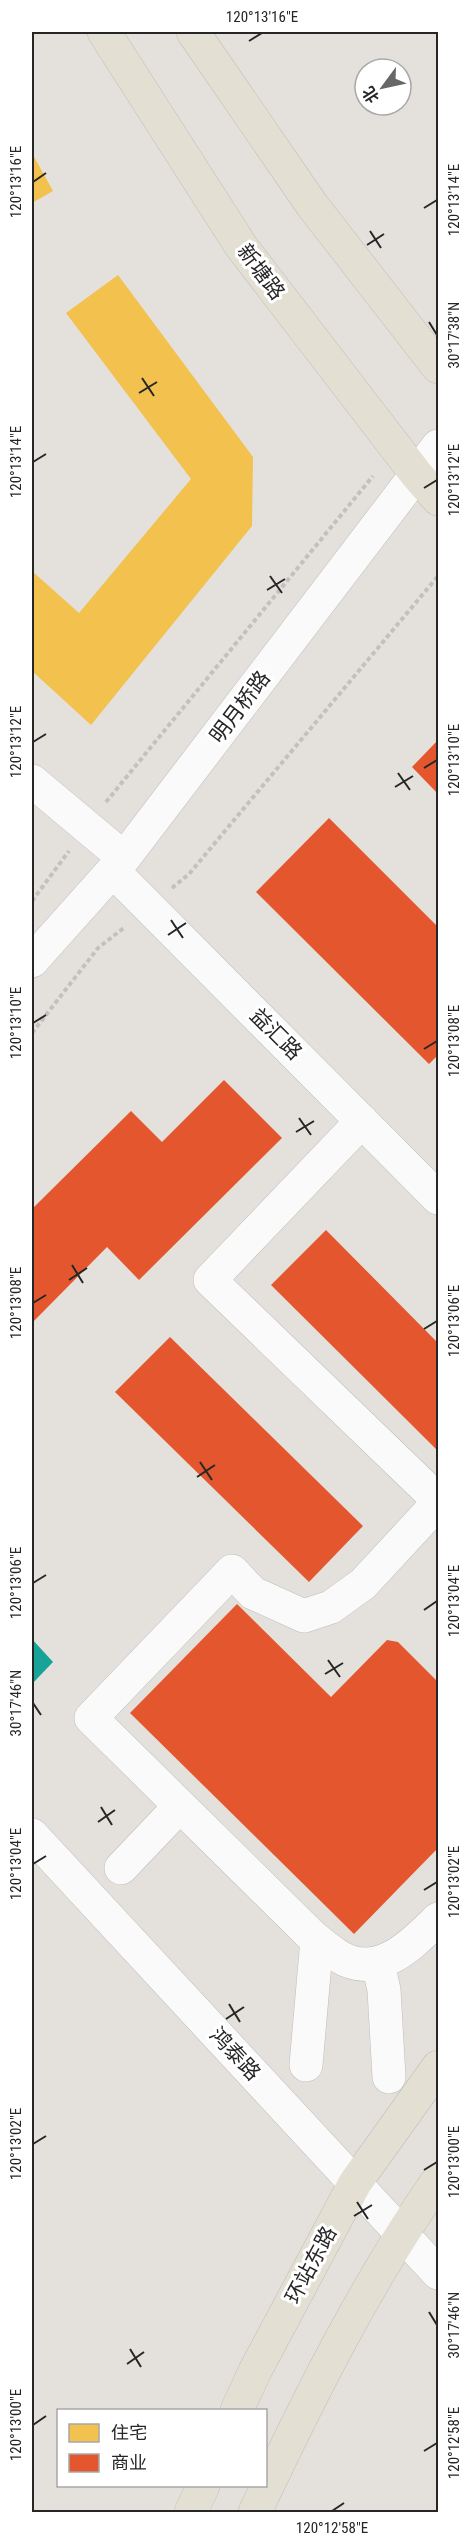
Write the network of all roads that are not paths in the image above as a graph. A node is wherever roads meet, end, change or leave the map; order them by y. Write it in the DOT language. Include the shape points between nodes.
graph roads {
  1 [pos="104,32"];
  2 [pos="193,32"];
  3 [pos="438,367"];
  4 [pos="438,446"];
  5 [pos="428,487"];
  6 [pos="32,781"];
  7 [pos="118,865"];
  8 [pos="32,961"];
  9 [pos="362,1121"];
  10 [pos="438,1198"];
  11 [pos="438,1501"];
  12 [pos="180,1806"];
  13 [pos="32,1835"];
  14 [pos="121,1868"];
  15 [pos="438,1918"];
  16 [pos="317,1940"];
  17 [pos="378,1963"];
  18 [pos="306,2065"];
  19 [pos="438,2067"];
  20 [pos="390,2077"];
  21 [pos="438,2180"];
  22 [pos="355,2183"];
  23 [pos="401,2234"];
  24 [pos="438,2273"];
  25 [pos="237,2409"];
  26 [pos="267,2486"];
  27 [pos="203,2487"];
  28 [pos="267,2487"];
  29 [pos="191,2512"];
  30 [pos="255,2512"];
  1 -- 5 [label="main road, 新塘路" via="241,246"];
  2 -- 3 [label="main road" via="312,205"];
  4 -- 5 [label="street, 明月桥路"];
  5 -- 7 [label="street, 明月桥路"];
  6 -- 7 [label="street, 益汇路" via="86,829"];
  7 -- 8 [label="street, 明月桥路"];
  7 -- 9 [label="street, 益汇路" via="149,907"];
  9 -- 10 [label="street, 益汇路"];
  9 -- 11 [label="street" via="210,1280"];
  11 -- 12 [label="street" via="363,1584 332,1607 304,1616 253,1593 232,1571 91,1718"];
  12 -- 14 [label="street"];
  12 -- 16 [label="street"];
  13 -- 22 [label="street, 鸿泰路"];
  15 -- 17 [label="street" via="403,1952"];
  16 -- 17 [label="street" via="340,1958"];
  16 -- 18 [label="street"];
  17 -- 20 [label="street" via="384,1990"];
  19 -- 22 [label="main road, 环站东路"];
  21 -- 23 [label="main road"];
  22 -- 23 [label="street, 鸿泰路"];
  22 -- 25 [label="main road, 环站东路"];
  23 -- 24 [label="street, 鸿泰路"];
  23 -- 26 [label="main road" via="302,2412"];
  27 -- 29 [label="main road"];
  28 -- 30 [label="main road"];
}
